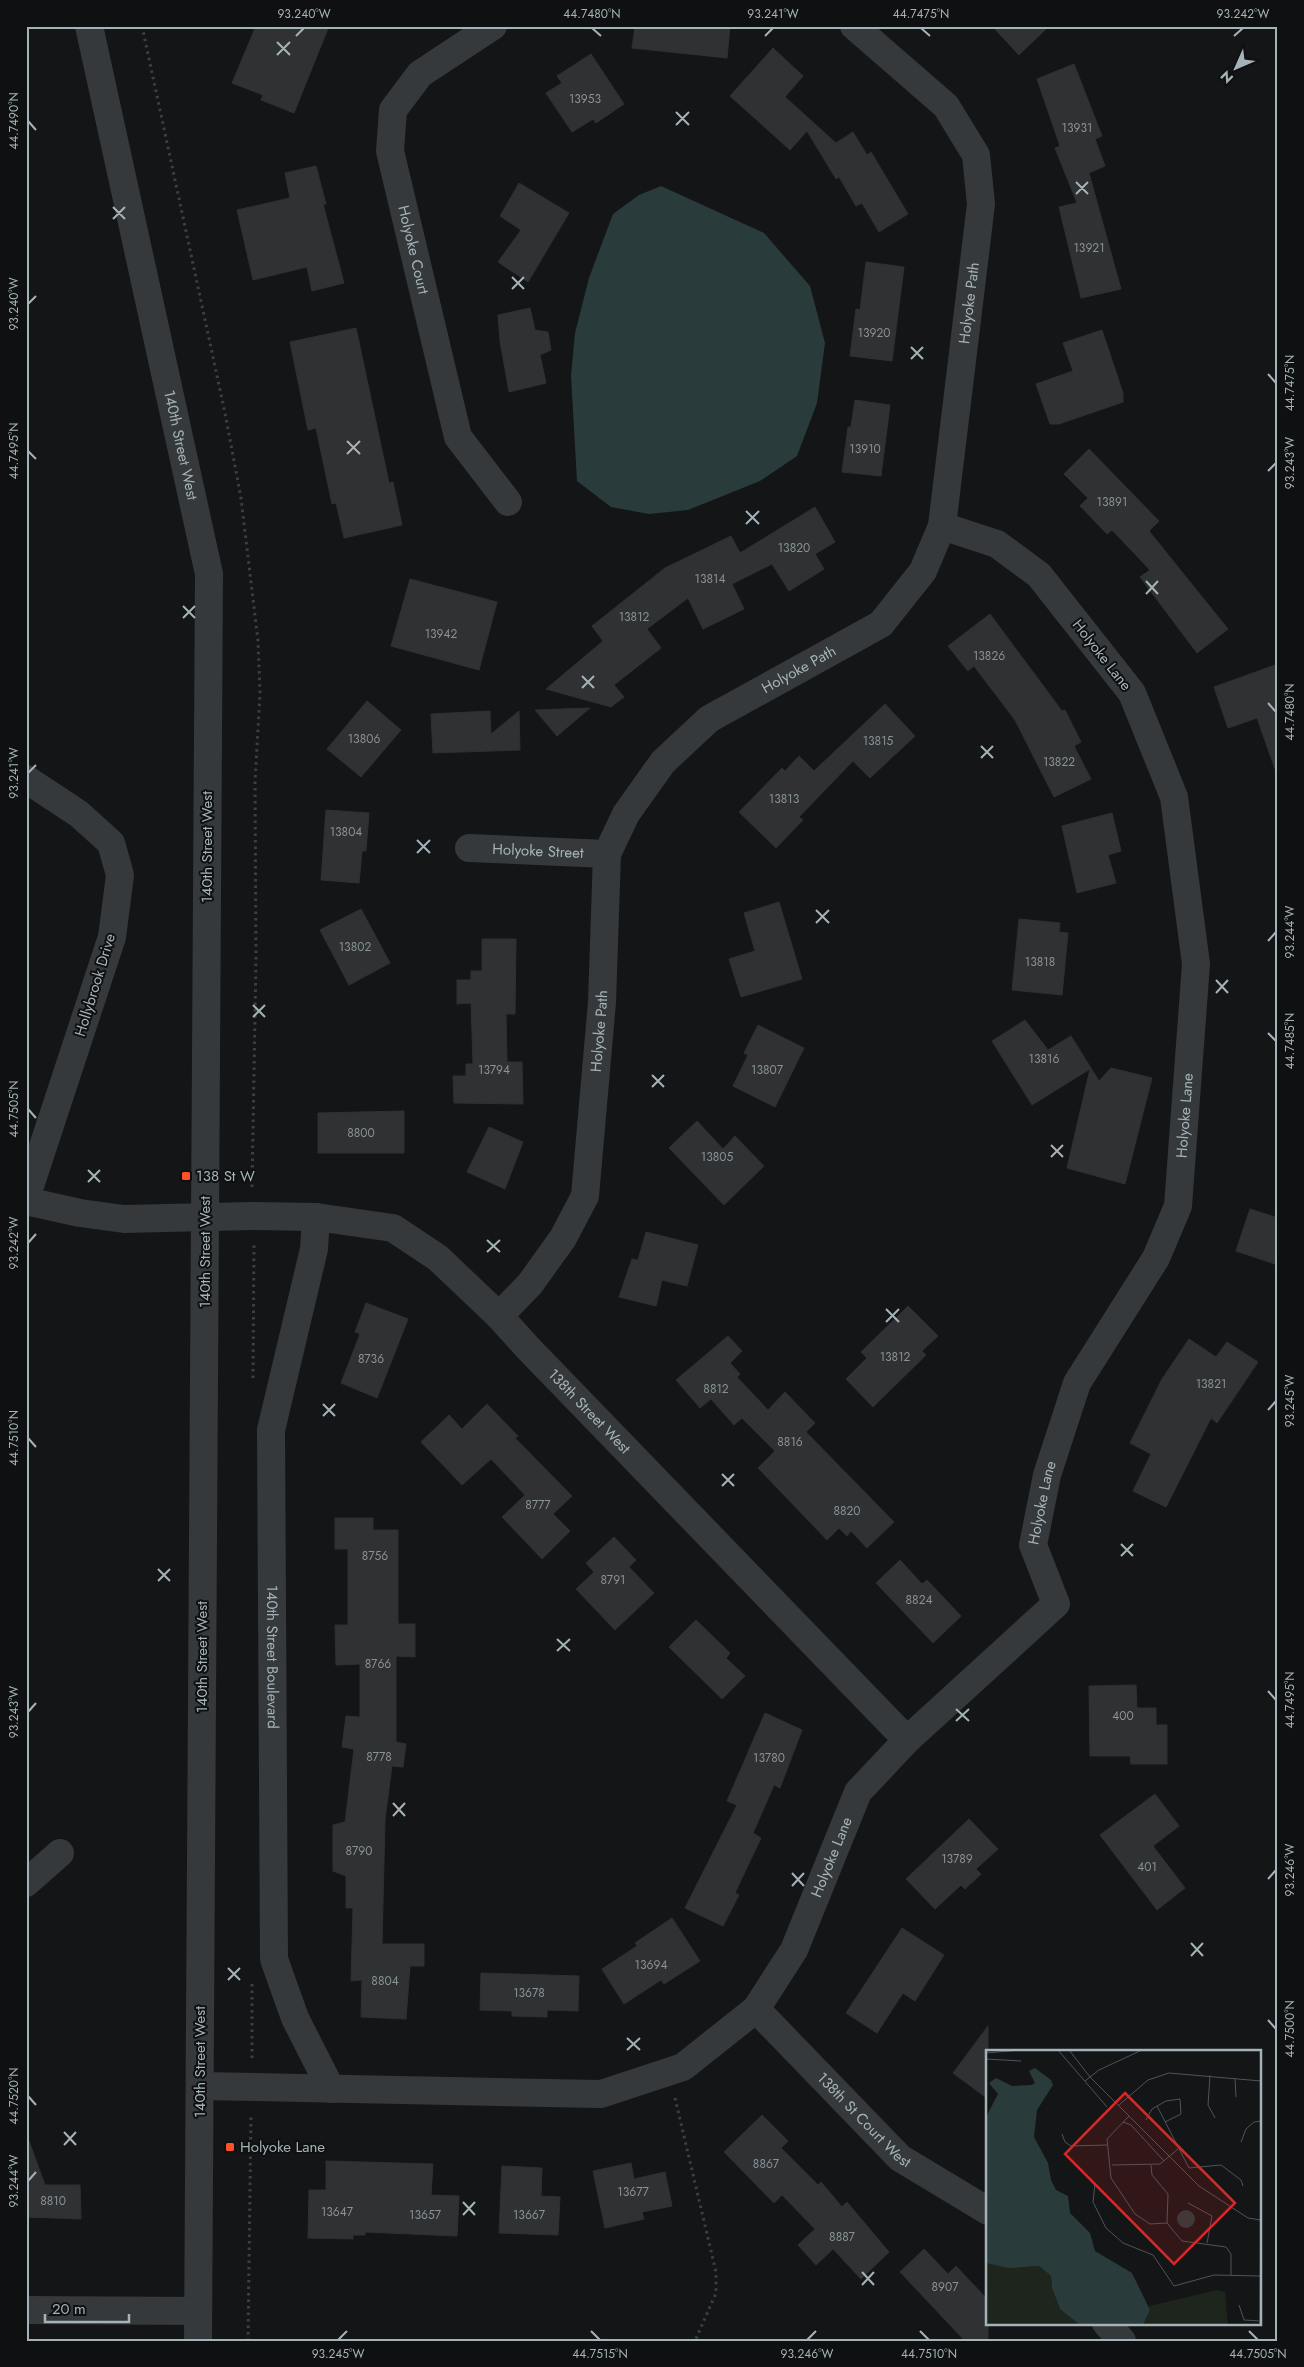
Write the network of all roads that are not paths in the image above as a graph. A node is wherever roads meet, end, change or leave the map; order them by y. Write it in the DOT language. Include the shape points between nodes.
graph roads {
  1 [pos="90,26"];
  2 [pos="493,26"];
  3 [pos="854,26"];
  4 [pos="508,502"];
  5 [pos="942,526"];
  6 [pos="26,779"];
  7 [pos="469,848"];
  8 [pos="607,854"];
  9 [pos="26,1199"];
  10 [pos="205,1216"];
  11 [pos="316,1218"];
  12 [pos="499,1316"];
  13 [pos="907,1740"];
  14 [pos="60,1852"];
  15 [pos="26,1883"];
  16 [pos="756,2009"];
  17 [pos="200,2086"];
  18 [pos="331,2089"];
  19 [pos="986,2211"];
  20 [pos="26,2310"];
  21 [pos="198,2311"];
  22 [pos="1107,2324"];
  23 [pos="198,2341"];
  24 [pos="1122,2341"];
  1 -- 10 [label="street, 140th Street West" via="209,574"];
  2 -- 4 [label="street, Holyoke Court" via="420,74 393,110 390,151 458,437"];
  3 -- 5 [label="street, Holyoke Path" via="946,106 976,154 981,204"];
  5 -- 8 [label="street, Holyoke Path" via="923,571 881,624 709,720 663,762 626,814"];
  5 -- 13 [label="street, Holyoke Lane" via="996,544 1039,575 1132,694 1174,797 1196,964 1178,1206 1156,1258 1077,1383 1047,1475 1033,1545 1056,1604"];
  6 -- 9 [label="street, Hollybrook Drive" via="79,814 111,843 120,875 112,938"];
  7 -- 8 [label="street, Holyoke Street"];
  8 -- 12 [label="street, Holyoke Path" via="602,1002 584,1196 563,1238 530,1284"];
  9 -- 10 [label="street, 138th Street West" via="80,1213 124,1219"];
  10 -- 11 [label="street, 138th Street West"];
  10 -- 17 [label="street, 140th Street West"];
  11 -- 12 [label="street, 138th Street West" via="393,1228 438,1258"];
  11 -- 18 [label="street, 140th Street Boulevard" via="314,1250 270,1430 274,1959 295,2018"];
  12 -- 13 [label="street, 138th Street West"];
  13 -- 16 [label="street, Holyoke Lane" via="858,1792 794,1950"];
  14 -- 15 [label="street"];
  16 -- 18 [label="street, Holyoke Lane" via="683,2067 601,2094"];
  16 -- 19 [label="street, 138th St Court West" via="900,2158"];
  17 -- 18 [label="street, Holyoke Lane"];
  17 -- 21 [label="street, 140th Street West"];
  20 -- 21 [label="street"];
  21 -- 23 [label="street, 140th Street West"];
  22 -- 24 [label="street"];
}
